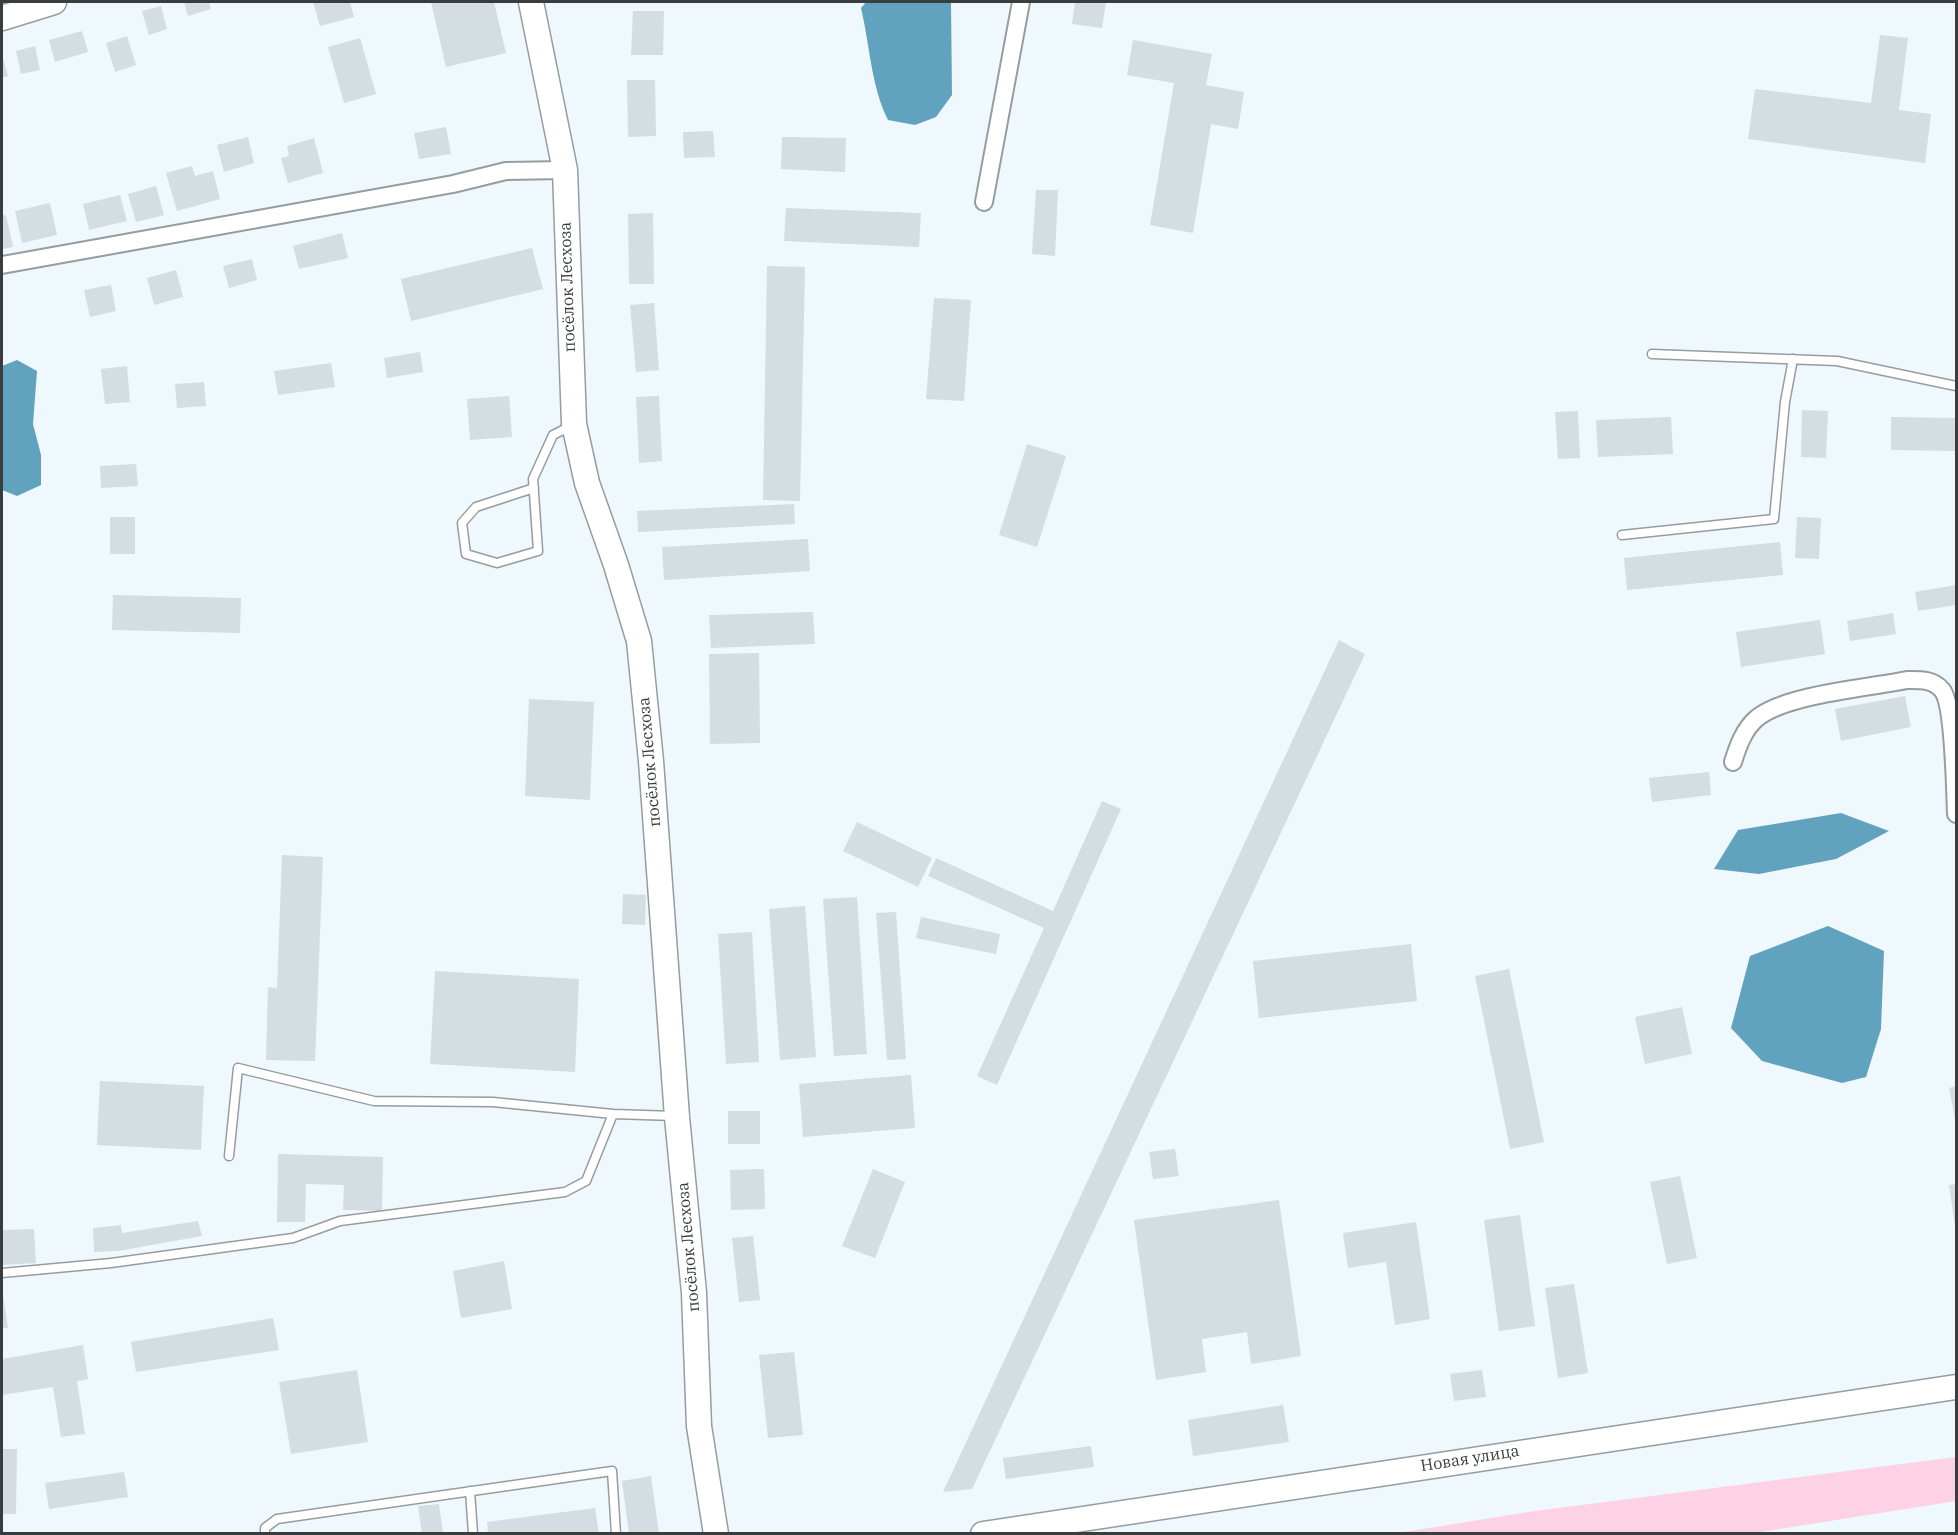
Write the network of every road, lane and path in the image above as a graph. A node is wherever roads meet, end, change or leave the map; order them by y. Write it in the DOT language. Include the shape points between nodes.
graph roads {
  1 [pos="54,2"];
  2 [pos="531,2"];
  3 [pos="1021,2"];
  4 [pos="2,18"];
  5 [pos="565,170"];
  6 [pos="984,202"];
  7 [pos="2,266"];
  8 [pos="1652,354"];
  9 [pos="1793,359"];
  10 [pos="1956,386"];
  11 [pos="574,424"];
  12 [pos="534,488"];
  13 [pos="1622,535"];
  14 [pos="1733,762"];
  15 [pos="1956,814"];
  16 [pos="613,1114"];
  17 [pos="677,1117"];
  18 [pos="228,1156"];
  19 [pos="2,1273"];
  20 [pos="1956,1387"];
  21 [pos="470,1491"];
  22 [pos="265,1533"];
  23 [pos="473,1533"];
  24 [pos="616,1533"];
  25 [pos="716,1533"];
  26 [pos="983,1533"];
  1 -- 4 [label="street"];
  2 -- 5 [label="street, посёлок Лесхоза"];
  3 -- 6 [label="street"];
  5 -- 7 [label="street" via="506,171"];
  5 -- 11 [label="street, посёлок Лесхоза"];
  8 -- 9 [label="lane"];
  9 -- 10 [label="lane" via="1837,361"];
  9 -- 13 [label="lane" via="1774,519"];
  11 -- 12 [label="lane" via="553,435 533,479"];
  11 -- 17 [label="street, посёлок Лесхоза" via="587,483 639,641"];
  12 -- 12 [label="lane" via="538,551 497,563 466,554 462,523 476,507"];
  14 -- 15 [label="street" via="1741,738 1755,719 1778,705 1907,680 1935,683 1944,691 1952,739"];
  16 -- 17 [label="lane"];
  16 -- 18 [label="lane" via="493,1102 374,1101 238,1068"];
  16 -- 19 [label="lane" via="586,1181 565,1192 340,1221 293,1238 111,1263"];
  17 -- 25 [label="street, посёлок Лесхоза" via="694,1293 699,1426"];
  20 -- 26 [label="street, Новая улица"];
  21 -- 22 [label="lane" via="277,1519 265,1528"];
  21 -- 23 [label="lane"];
  21 -- 24 [label="lane" via="612,1471"];
}
